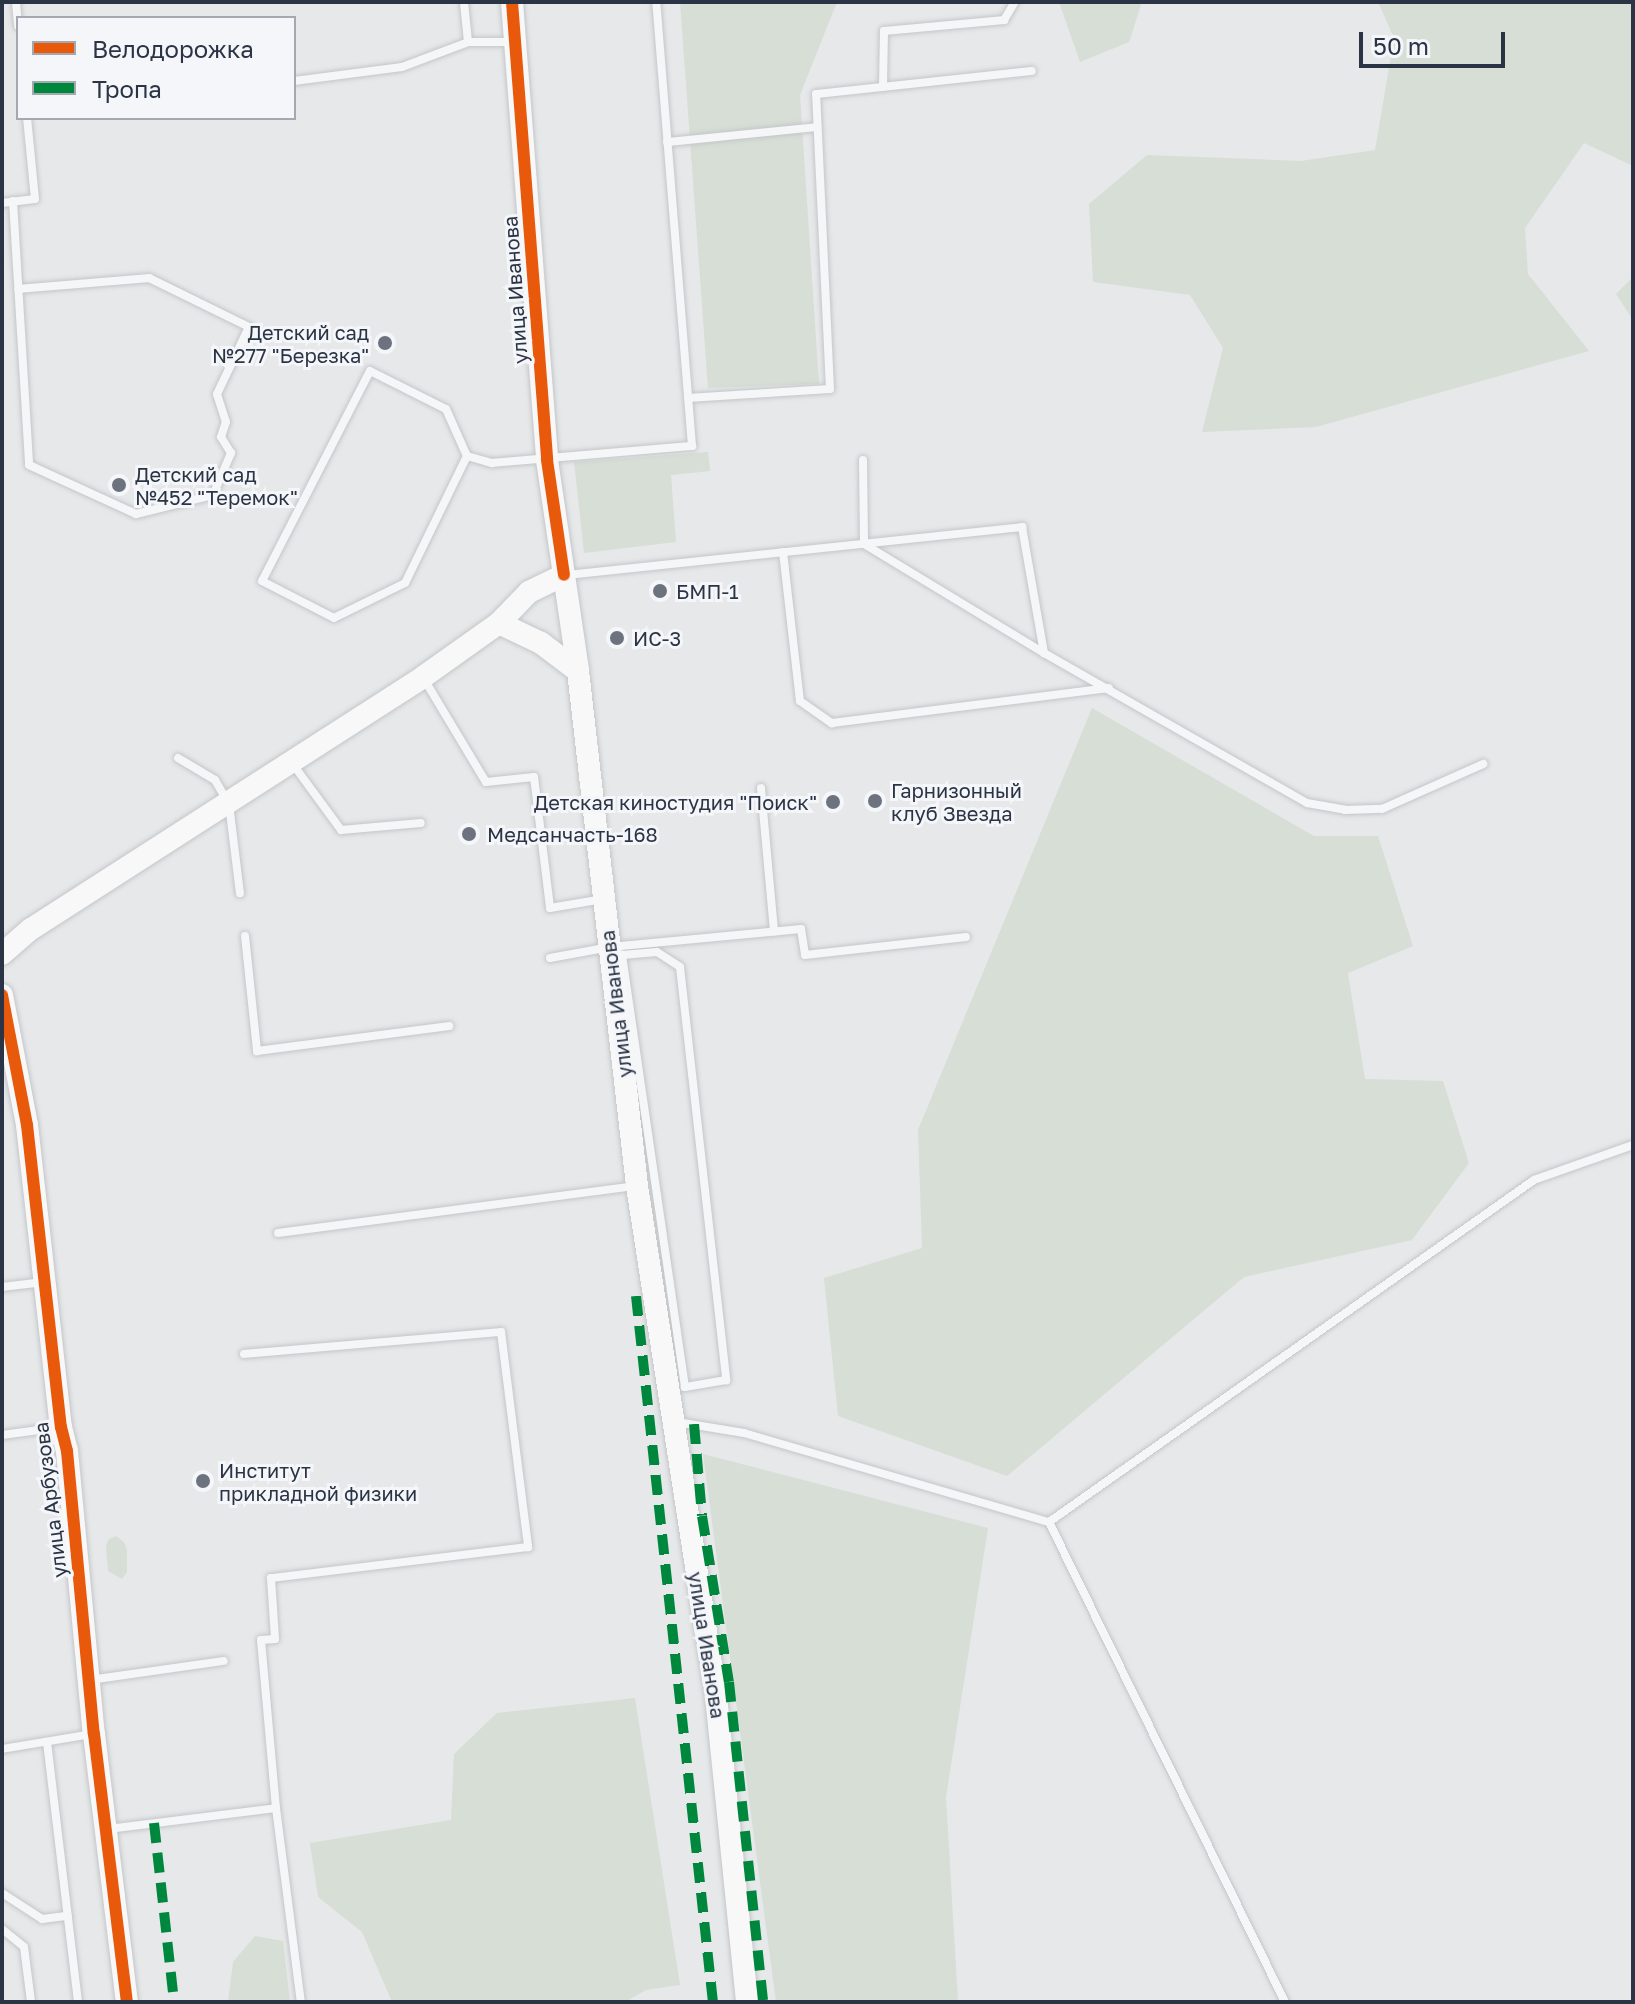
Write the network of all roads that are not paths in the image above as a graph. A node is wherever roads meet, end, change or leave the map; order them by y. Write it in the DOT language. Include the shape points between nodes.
graph roads {
  1 [pos="464,2"];
  2 [pos="512,2"];
  3 [pos="656,2"];
  4 [pos="1015,2"];
  5 [pos="468,42"];
  6 [pos="516,42"];
  7 [pos="1032,71"];
  8 [pos="296,81"];
  9 [pos="883,87"];
  10 [pos="27,120"];
  11 [pos="817,127"];
  12 [pos="667,142"];
  13 [pos="13,201"];
  14 [pos="2,203"];
  15 [pos="18,289"];
  16 [pos="688,398"];
  17 [pos="467,456"];
  18 [pos="547,460"];
  19 [pos="863,460"];
  20 [pos="864,544"];
  21 [pos="783,552"];
  22 [pos="564,575"];
  23 [pos="499,623"];
  24 [pos="1044,653"];
  25 [pos="578,671"];
  26 [pos="423,677"];
  27 [pos="1109,688"];
  28 [pos="178,758"];
  29 [pos="291,762"];
  30 [pos="1483,764"];
  31 [pos="761,788"];
  32 [pos="229,804"];
  33 [pos="421,823"];
  34 [pos="240,893"];
  35 [pos="604,899"];
  36 [pos="774,931"];
  37 [pos="245,936"];
  38 [pos="966,937"];
  39 [pos="610,947"];
  40 [pos="657,952"];
  41 [pos="2,954"];
  42 [pos="550,958"];
  43 [pos="2,1003"];
  44 [pos="449,1026"];
  45 [pos="1633,1145"];
  46 [pos="637,1186"];
  47 [pos="278,1233"];
  48 [pos="44,1282"];
  49 [pos="2,1287"];
  50 [pos="244,1354"];
  51 [pos="672,1421"];
  52 [pos="61,1427"];
  53 [pos="2,1435"];
  54 [pos="1049,1522"];
  55 [pos="224,1661"];
  56 [pos="90,1680"];
  57 [pos="94,1734"];
  58 [pos="47,1742"];
  59 [pos="2,1749"];
  60 [pos="276,1808"];
  61 [pos="107,1830"];
  62 [pos="2,1893"];
  63 [pos="68,1916"];
  64 [pos="2,1929"];
  65 [pos="31,2002"];
  66 [pos="78,2002"];
  67 [pos="127,2002"];
  68 [pos="301,2002"];
  69 [pos="747,2002"];
  70 [pos="1285,2002"];
  1 -- 5 [label="lane"];
  2 -- 6 [label="main road, улица Иванова"];
  3 -- 12 [label="lane"];
  4 -- 9 [label="lane" via="1004,20 884,31"];
  5 -- 6 [label="lane"];
  5 -- 8 [label="lane" via="402,67"];
  6 -- 18 [label="main road, улица Иванова"];
  7 -- 9 [label="lane"];
  9 -- 11 [label="lane" via="816,94"];
  10 -- 13 [label="lane" via="35,199"];
  11 -- 12 [label="lane"];
  11 -- 16 [label="lane" via="830,389"];
  12 -- 16 [label="lane"];
  13 -- 14 [label="lane"];
  13 -- 15 [label="lane"];
  15 -- 15 [label="lane" via="29,465 136,514 213,495 231,453 221,437 226,422 217,394 249,327 149,278"];
  16 -- 18 [label="lane" via="692,446"];
  17 -- 17 [label="lane" via="405,583 334,618 262,581 370,371 446,409"];
  17 -- 18 [label="lane" via="492,463"];
  18 -- 22 [label="main road, улица Иванова"];
  19 -- 20 [label="lane"];
  20 -- 21 [label="lane"];
  20 -- 24 [label="lane"];
  20 -- 24 [label="lane" via="1022,527"];
  21 -- 22 [label="lane"];
  21 -- 27 [label="lane" via="800,701 832,723"];
  22 -- 23 [label="main road" via="529,592"];
  22 -- 25 [label="main road, улица Иванова"];
  23 -- 25 [label="main road" via="541,643"];
  23 -- 26 [label="main road"];
  24 -- 27 [label="lane"];
  25 -- 35 [label="main road, улица Иванова"];
  26 -- 29 [label="main road"];
  26 -- 35 [label="lane" via="486,782 534,777 550,908"];
  27 -- 30 [label="lane" via="1307,803 1382,809"];
  28 -- 32 [label="lane" via="215,780"];
  29 -- 32 [label="main road"];
  29 -- 33 [label="lane" via="341,830"];
  31 -- 36 [label="lane"];
  32 -- 34 [label="lane"];
  32 -- 41 [label="main road" via="31,929"];
  35 -- 39 [label="main road, улица Иванова"];
  36 -- 38 [label="lane" via="801,929 805,955"];
  36 -- 39 [label="lane"];
  37 -- 44 [label="lane" via="257,1051"];
  39 -- 42 [label="lane"];
  39 -- 46 [label="main road, улица Иванова"];
  40 -- 40 [label="lane" via="680,967 726,1380 685,1387 622,955"];
  43 -- 48 [label="main road, улица Арбузова" via="27,1125"];
  45 -- 54 [label="lane" via="1534,1180"];
  46 -- 47 [label="lane"];
  46 -- 51 [label="main road, улица Иванова"];
  48 -- 49 [label="lane"];
  48 -- 52 [label="main road, улица Арбузова"];
  50 -- 60 [label="lane" via="501,1332 528,1547 271,1578 275,1639 261,1640"];
  51 -- 54 [label="lane" via="744,1433"];
  51 -- 69 [label="main road, улица Иванова" via="716,1696"];
  52 -- 53 [label="lane"];
  52 -- 56 [label="main road, улица Арбузова"];
  54 -- 70 [label="lane"];
  55 -- 56 [label="lane"];
  56 -- 57 [label="main road, улица Арбузова"];
  57 -- 58 [label="lane"];
  57 -- 61 [label="main road, улица Арбузова"];
  58 -- 59 [label="lane"];
  58 -- 63 [label="lane"];
  60 -- 61 [label="lane"];
  60 -- 68 [label="lane"];
  61 -- 67 [label="main road, улица Арбузова"];
  62 -- 63 [label="lane" via="42,1919"];
  63 -- 66 [label="lane"];
  64 -- 65 [label="lane" via="24,1947"];
}
